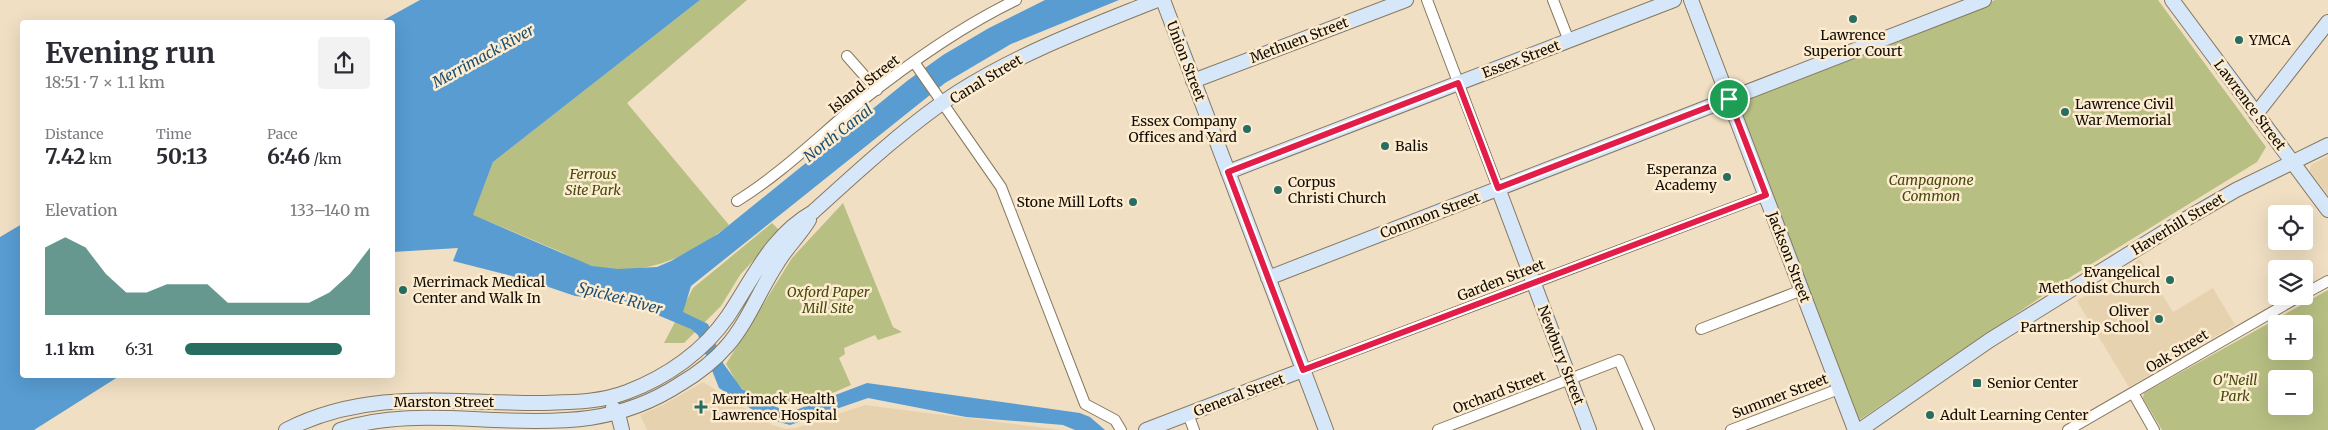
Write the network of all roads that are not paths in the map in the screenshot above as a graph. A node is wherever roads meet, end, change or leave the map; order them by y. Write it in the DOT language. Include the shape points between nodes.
graph roads {
  1 [pos="1016,0"];
  2 [pos="1157,0"];
  3 [pos="1163,0"];
  4 [pos="1406,0"];
  5 [pos="1426,0"];
  6 [pos="1554,0"];
  7 [pos="1674,0"];
  8 [pos="1691,0"];
  9 [pos="1984,0"];
  10 [pos="2172,0"];
  11 [pos="2328,22"];
  12 [pos="1569,40"];
  13 [pos="847,56"];
  14 [pos="917,66"];
  15 [pos="1193,81"];
  16 [pos="1458,83"];
  17 [pos="877,90"];
  18 [pos="940,98"];
  19 [pos="1729,99"];
  20 [pos="2256,114"];
  21 [pos="2328,145"];
  22 [pos="2293,162"];
  23 [pos="1228,172"];
  24 [pos="1498,188"];
  25 [pos="1766,195"];
  26 [pos="737,202"];
  27 [pos="2328,210"];
  28 [pos="813,212"];
  29 [pos="1268,278"];
  30 [pos="2328,281"];
  31 [pos="1533,283"];
  32 [pos="2313,289"];
  33 [pos="1802,290"];
  34 [pos="2285,305"];
  35 [pos="1701,329"];
  36 [pos="1303,370"];
  37 [pos="1570,379"];
  38 [pos="1839,388"];
  39 [pos="2133,393"];
  40 [pos="606,399"];
  41 [pos="618,414"];
  42 [pos="1188,414"];
  43 [pos="539,422"];
  44 [pos="603,423"];
  45 [pos="286,430"];
  46 [pos="340,430"];
  47 [pos="559,430"];
  48 [pos="622,430"];
  49 [pos="1121,430"];
  50 [pos="1146,430"];
  51 [pos="1194,430"];
  52 [pos="1326,430"];
  53 [pos="1438,430"];
  54 [pos="1589,430"];
  55 [pos="1649,430"];
  56 [pos="1731,430"];
  57 [pos="1855,430"];
  58 [pos="1860,430"];
  59 [pos="2068,430"];
  60 [pos="2154,430"];
  1 -- 14 [label="street, Island Street" via="972,22"];
  2 -- 18 [label="main road, Canal Street" via="1044,45 959,92"];
  3 -- 15 [label="main road, Union Street"];
  4 -- 15 [label="main road, Methuen Street"];
  5 -- 16 [label="street, Newbury Street"];
  6 -- 12 [label="street"];
  7 -- 12 [label="main road, Essex Street"];
  8 -- 19 [label="main road, Jackson Street"];
  9 -- 19 [label="main road, Common Street"];
  10 -- 20 [label="main road, Lawrence Street"];
  11 -- 20 [label="main road"];
  12 -- 16 [label="main road, Essex Street"];
  13 -- 17 [label="street"];
  14 -- 17 [label="street, Island Street"];
  14 -- 18 [label="street"];
  15 -- 23 [label="main road, Union Street"];
  16 -- 23 [label="main road, Essex Street"];
  16 -- 24 [label="street, Newbury Street"];
  17 -- 26 [label="street, Island Street"];
  18 -- 28 [label="main road, Canal Street" via="896,141"];
  18 -- 49 [label="street" via="1000,187 1085,404 1116,420"];
  19 -- 24 [label="main road, Common Street"];
  19 -- 25 [label="main road, Jackson Street"];
  20 -- 22 [label="main road, Lawrence Street"];
  21 -- 22 [label="main road, Haverhill Street"];
  22 -- 27 [label="main road, Lawrence Street"];
  22 -- 58 [label="main road, Haverhill Street" via="2177,224 1990,340"];
  23 -- 29 [label="main road, Union Street"];
  24 -- 29 [label="main road, Common Street"];
  24 -- 31 [label="main road, Newbury Street"];
  25 -- 31 [label="street, Garden Street"];
  25 -- 33 [label="main road, Jackson Street"];
  28 -- 40 [label="main road, Canal Street" via="784,234 755,270 719,328 681,364 646,384"];
  28 -- 41 [label="main road, Canal Street" via="778,261 727,347 690,378 660,397"];
  29 -- 36 [label="main road, Union Street"];
  30 -- 32 [label="street, Oak Street"];
  31 -- 36 [label="street, Garden Street"];
  31 -- 37 [label="main road, Newbury Street"];
  33 -- 35 [label="street"];
  33 -- 38 [label="main road, Jackson Street"];
  34 -- 39 [label="street, Oak Street"];
  36 -- 42 [label="main road, General Street"];
  36 -- 52 [label="main road, Union Street"];
  37 -- 53 [label="street, Orchard Street"];
  37 -- 54 [label="main road, Newbury Street"];
  37 -- 55 [label="street, Orchard Street" via="1619,360"];
  38 -- 56 [label="street, Summer Street"];
  38 -- 57 [label="main road, Jackson Street"];
  39 -- 59 [label="street, Oak Street"];
  39 -- 60 [label="street"];
  40 -- 41 [label="main road"];
  40 -- 44 [label="main road"];
  40 -- 45 [label="main road, Marston Street" via="523,403 428,399 368,404 332,411"];
  41 -- 44 [label="main road, Marston Street"];
  41 -- 48 [label="main road"];
  42 -- 50 [label="main road, General Street"];
  42 -- 51 [label="street"];
  43 -- 44 [label="main road, Marston Street"];
  43 -- 46 [label="main road, Marston Street" via="411,419"];
  43 -- 47 [label="main road"];
}
